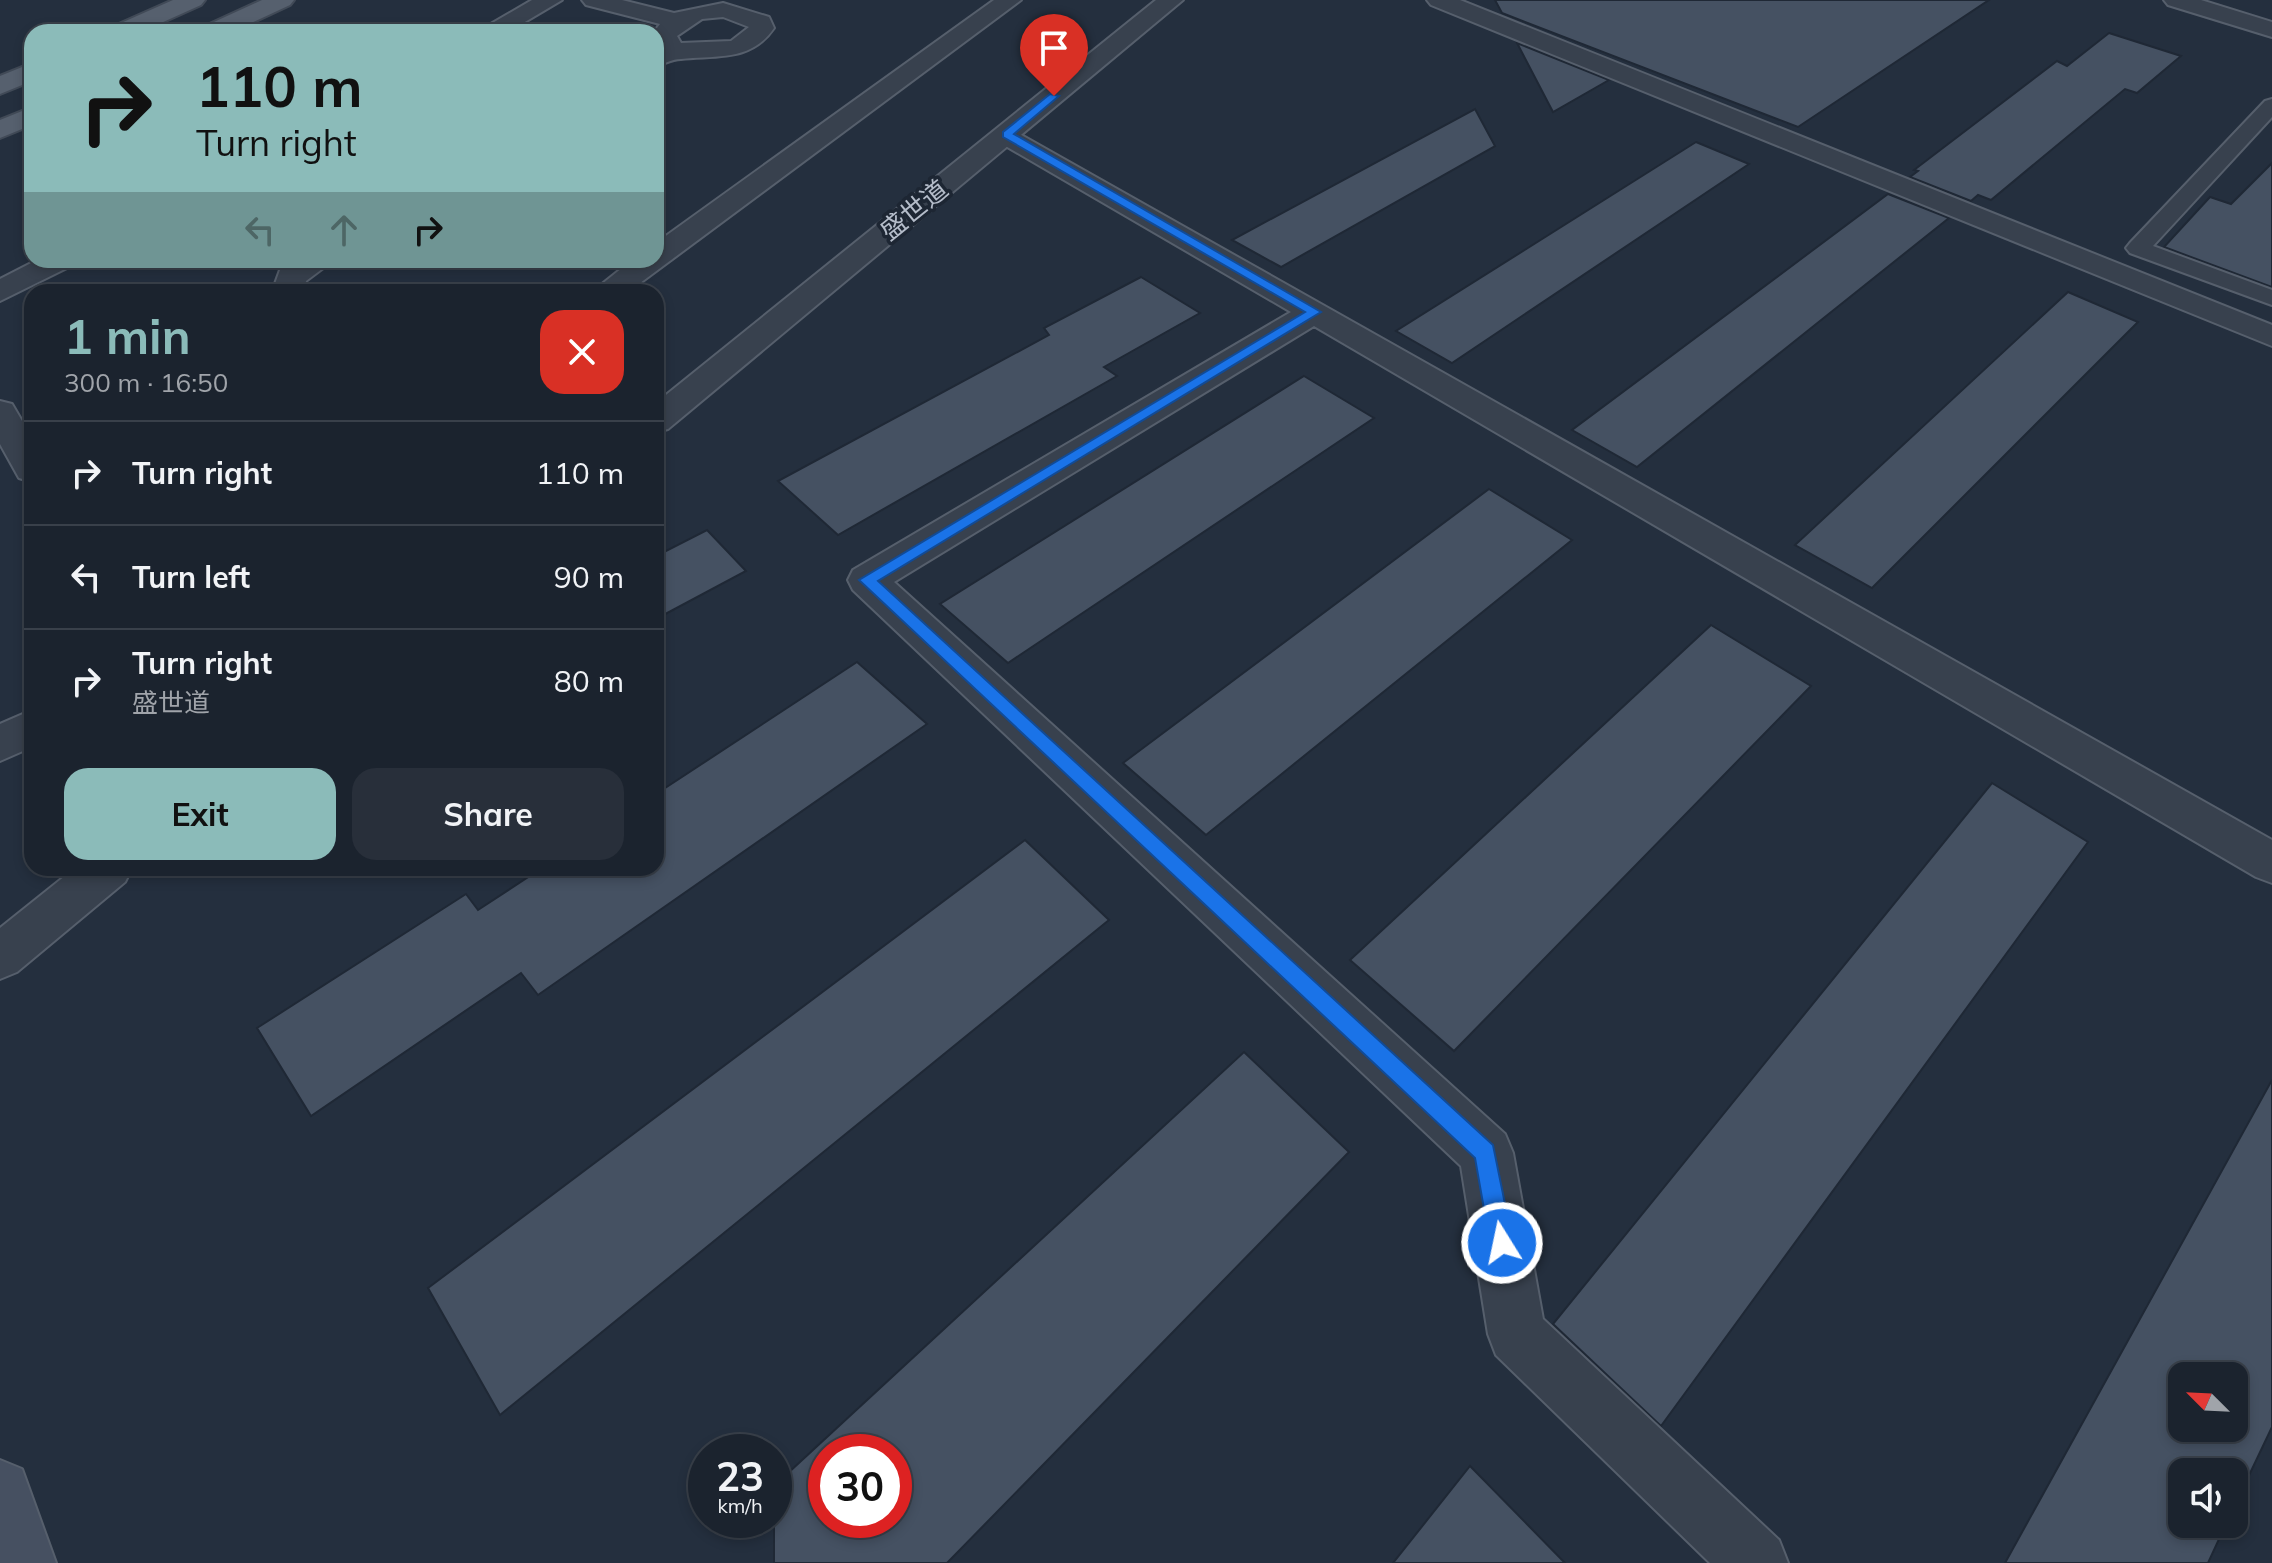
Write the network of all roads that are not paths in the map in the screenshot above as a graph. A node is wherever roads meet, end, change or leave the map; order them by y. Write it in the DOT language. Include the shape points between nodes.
graph roads {
  1 [pos="193,0"];
  2 [pos="282,0"];
  3 [pos="508,0"];
  4 [pos="594,0"];
  5 [pos="1009,0"];
  6 [pos="1171,0"];
  7 [pos="1439,0"];
  8 [pos="2176,0"];
  9 [pos="542,4"];
  10 [pos="745,5"];
  11 [pos="676,21"];
  12 [pos="139,24"];
  13 [pos="230,24"];
  14 [pos="504,24"];
  15 [pos="2272,30"];
  16 [pos="664,35"];
  17 [pos="664,54"];
  18 [pos="24,75"];
  19 [pos="0,86"];
  20 [pos="2272,105"];
  21 [pos="24,119"];
  22 [pos="0,130"];
  23 [pos="1007,135"];
  24 [pos="664,251"];
  25 [pos="45,268"];
  26 [pos="306,268"];
  27 [pos="640,268"];
  28 [pos="290,284"];
  29 [pos="619,284"];
  30 [pos="0,292"];
  31 [pos="2272,298"];
  32 [pos="1314,312"];
  33 [pos="2272,336"];
  34 [pos="0,412"];
  35 [pos="664,414"];
  36 [pos="24,456"];
  37 [pos="24,731"];
  38 [pos="0,744"];
  39 [pos="2272,863"];
  40 [pos="99,876"];
  41 [pos="0,957"];
  42 [pos="0,1491"];
  43 [pos="24,1563"];
  44 [pos="1756,1563"];
  1 -- 12 [label="main road"];
  2 -- 13 [label="main road"];
  3 -- 9 [label="street"];
  4 -- 11 [label="street"];
  5 -- 24 [label="street"];
  6 -- 23 [label="street, 盛世道"];
  7 -- 33 [label="street"];
  8 -- 15 [label="street"];
  9 -- 14 [label="street"];
  10 -- 11 [label="street"];
  10 -- 17 [label="street" via="762,28 742,46"];
  11 -- 16 [label="street"];
  18 -- 19 [label="main road"];
  20 -- 31 [label="lane" via="2138,248"];
  21 -- 22 [label="main road"];
  23 -- 32 [label="street"];
  23 -- 35 [label="street, 盛世道"];
  25 -- 30 [label="street"];
  26 -- 28 [label="street" via="291,277"];
  27 -- 29 [label="street"];
  32 -- 39 [label="street"];
  32 -- 44 [label="street" via="867,580 1486,1153 1517,1334"];
  34 -- 36 [label="street"];
  37 -- 38 [label="street"];
  40 -- 41 [label="street"];
  42 -- 43 [label="main road"];
}
